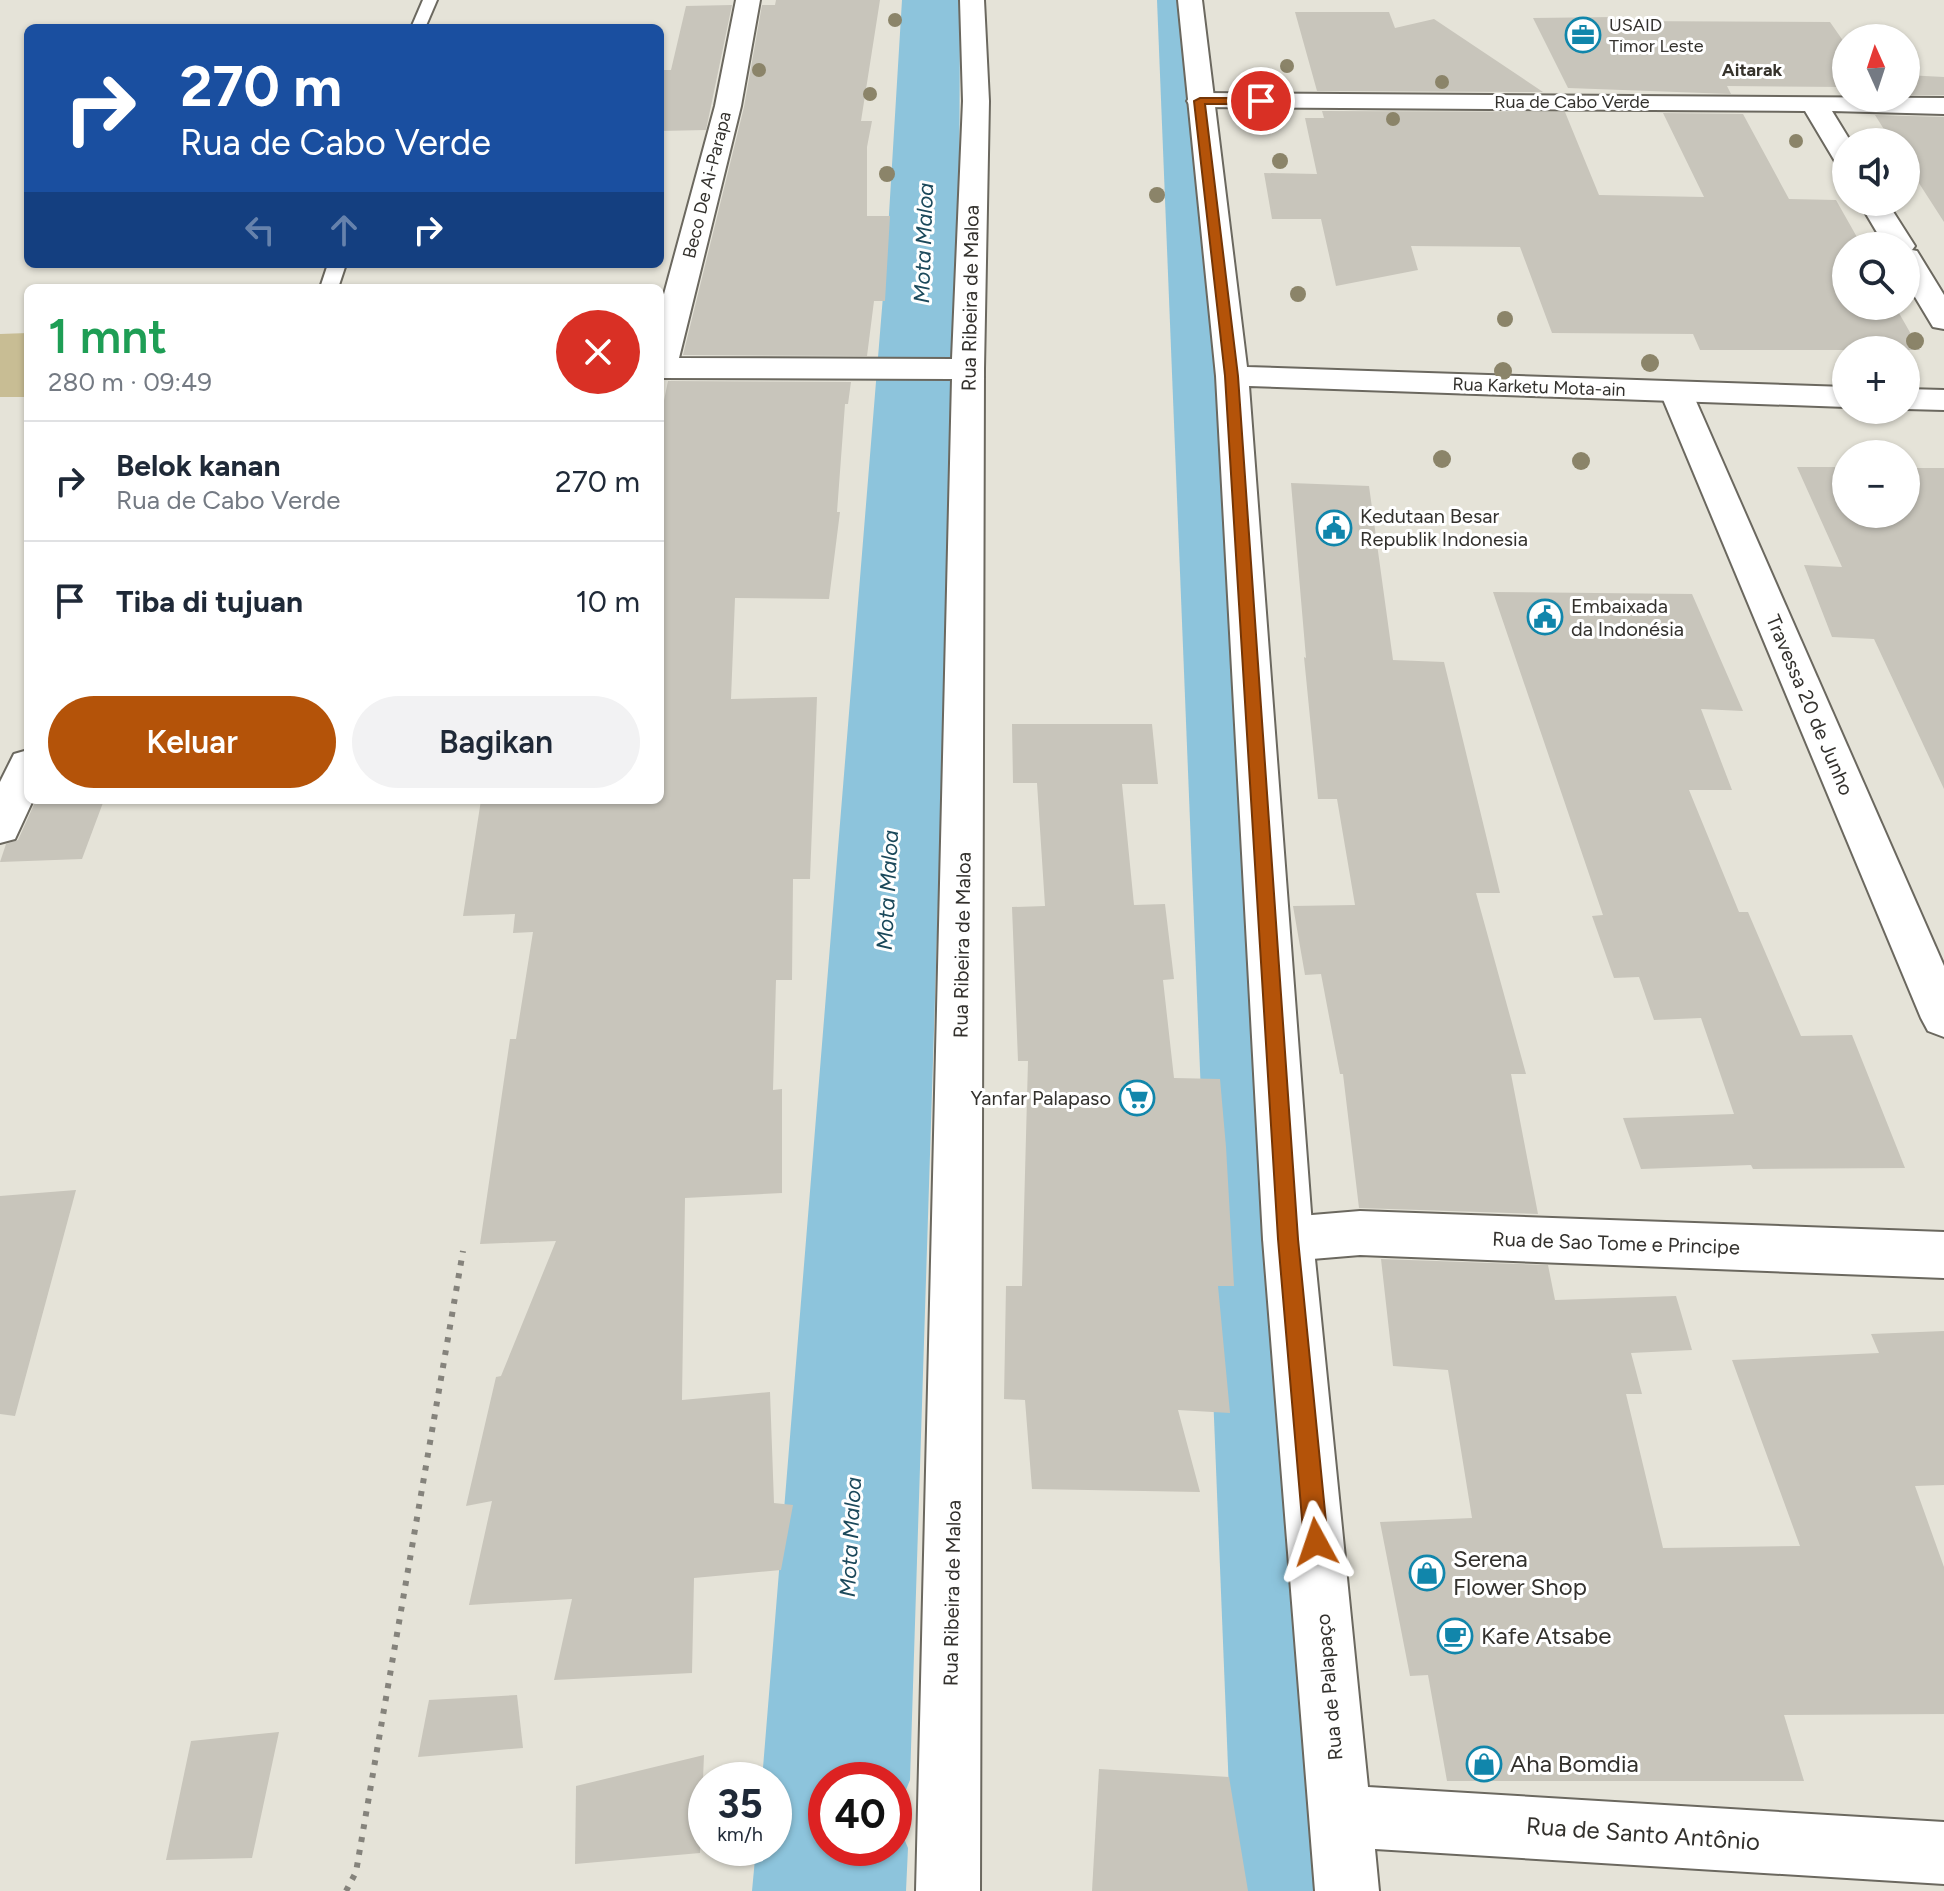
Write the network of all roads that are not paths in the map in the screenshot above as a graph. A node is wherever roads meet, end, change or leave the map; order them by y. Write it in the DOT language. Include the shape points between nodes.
graph roads {
  1 [pos="430,0"];
  2 [pos="748,0"];
  3 [pos="972,0"];
  4 [pos="1190,0"];
  5 [pos="420,24"];
  6 [pos="1200,101"];
  7 [pos="1814,103"];
  8 [pos="1944,106"];
  9 [pos="1832,133"];
  10 [pos="1920,280"];
  11 [pos="1944,320"];
  12 [pos="664,352"];
  13 [pos="664,367"];
  14 [pos="968,369"];
  15 [pos="1232,376"];
  16 [pos="1676,392"];
  17 [pos="1832,397"];
  18 [pos="1920,399"];
  19 [pos="1944,400"];
  20 [pos="24,773"];
  21 [pos="0,828"];
  22 [pos="1944,1018"];
  23 [pos="1288,1239"];
  24 [pos="1944,1255"];
  25 [pos="1341,1816"];
  26 [pos="1944,1853"];
  27 [pos="948,1891"];
  28 [pos="1347,1891"];
  1 -- 5 [label="lane"];
  2 -- 12 [label="street, Beco De Ai-Parapa" via="728,106"];
  3 -- 14 [label="street, Rua Ribeira de Maloa" via="976,101"];
  4 -- 6 [label="street, Rua de Palapaço"];
  6 -- 7 [label="street, Rua de Cabo Verde"];
  6 -- 15 [label="street, Rua de Palapaço"];
  7 -- 8 [label="street, Rua de Cabo Verde"];
  7 -- 9 [label="street"];
  10 -- 11 [label="street"];
  13 -- 14 [label="street"];
  14 -- 27 [label="street, Rua Ribeira de Maloa"];
  15 -- 16 [label="street, Rua Karketu Mota-ain"];
  15 -- 23 [label="street, Rua de Palapaço"];
  16 -- 17 [label="street, Rua Karketu Mota-ain"];
  16 -- 22 [label="street, Travessa 20 de Junho"];
  18 -- 19 [label="street"];
  20 -- 21 [label="street"];
  23 -- 24 [label="street, Rua de Sao Tome e Principe" via="1360,1233"];
  23 -- 25 [label="street, Rua de Palapaço"];
  25 -- 26 [label="street, Rua de Santo Antônio"];
  25 -- 28 [label="street, Rua de Palapaço"];
}
